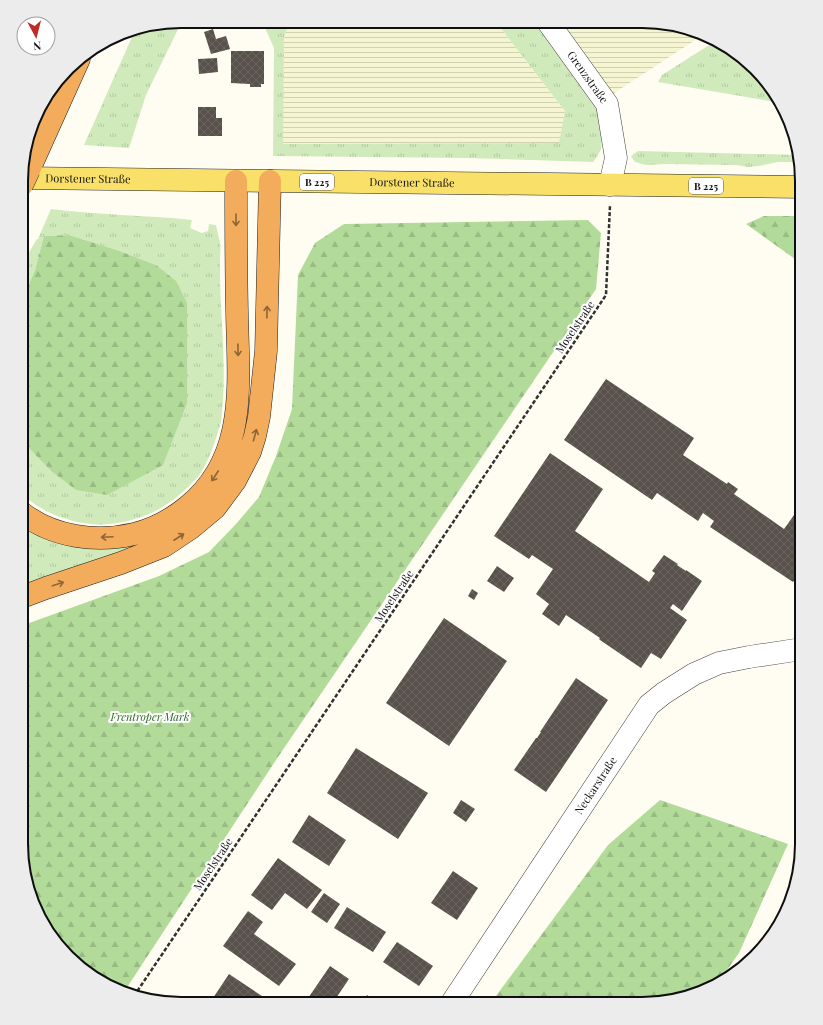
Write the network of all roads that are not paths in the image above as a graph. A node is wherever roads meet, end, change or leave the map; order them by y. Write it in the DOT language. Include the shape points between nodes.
graph roads {
  1 [pos="552,28"];
  2 [pos="72,74"];
  3 [pos="28,171"];
  4 [pos="28,178"];
  5 [pos="236,181"];
  6 [pos="270,181"];
  7 [pos="610,185"];
  8 [pos="795,187"];
  9 [pos="28,517"];
  10 [pos="28,595"];
  11 [pos="795,651"];
  12 [pos="456,997"];
  1 -- 7 [label="street, Grenzstraße" via="607,104 616,158"];
  2 -- 3 [label="highway, bridge"];
  4 -- 5 [label="main road, Dorstener Straße / B 225"];
  5 -- 6 [label="main road, Dorstener Straße / B 225"];
  5 -- 9 [label="highway, one-way" via="237,408 232,438 221,467 197,499 179,514 143,532 94,538 72,536 41,525"];
  6 -- 7 [label="main road, Dorstener Straße / B 225"];
  10 -- 6 [label="highway, one-way" via="164,546 215,508 235,481 250,452 259,417 266,351"];
  7 -- 8 [label="main road, Dorstener Straße / B 225"];
  11 -- 12 [label="street, Neckarstraße" via="719,663 694,674 649,705"];
}
